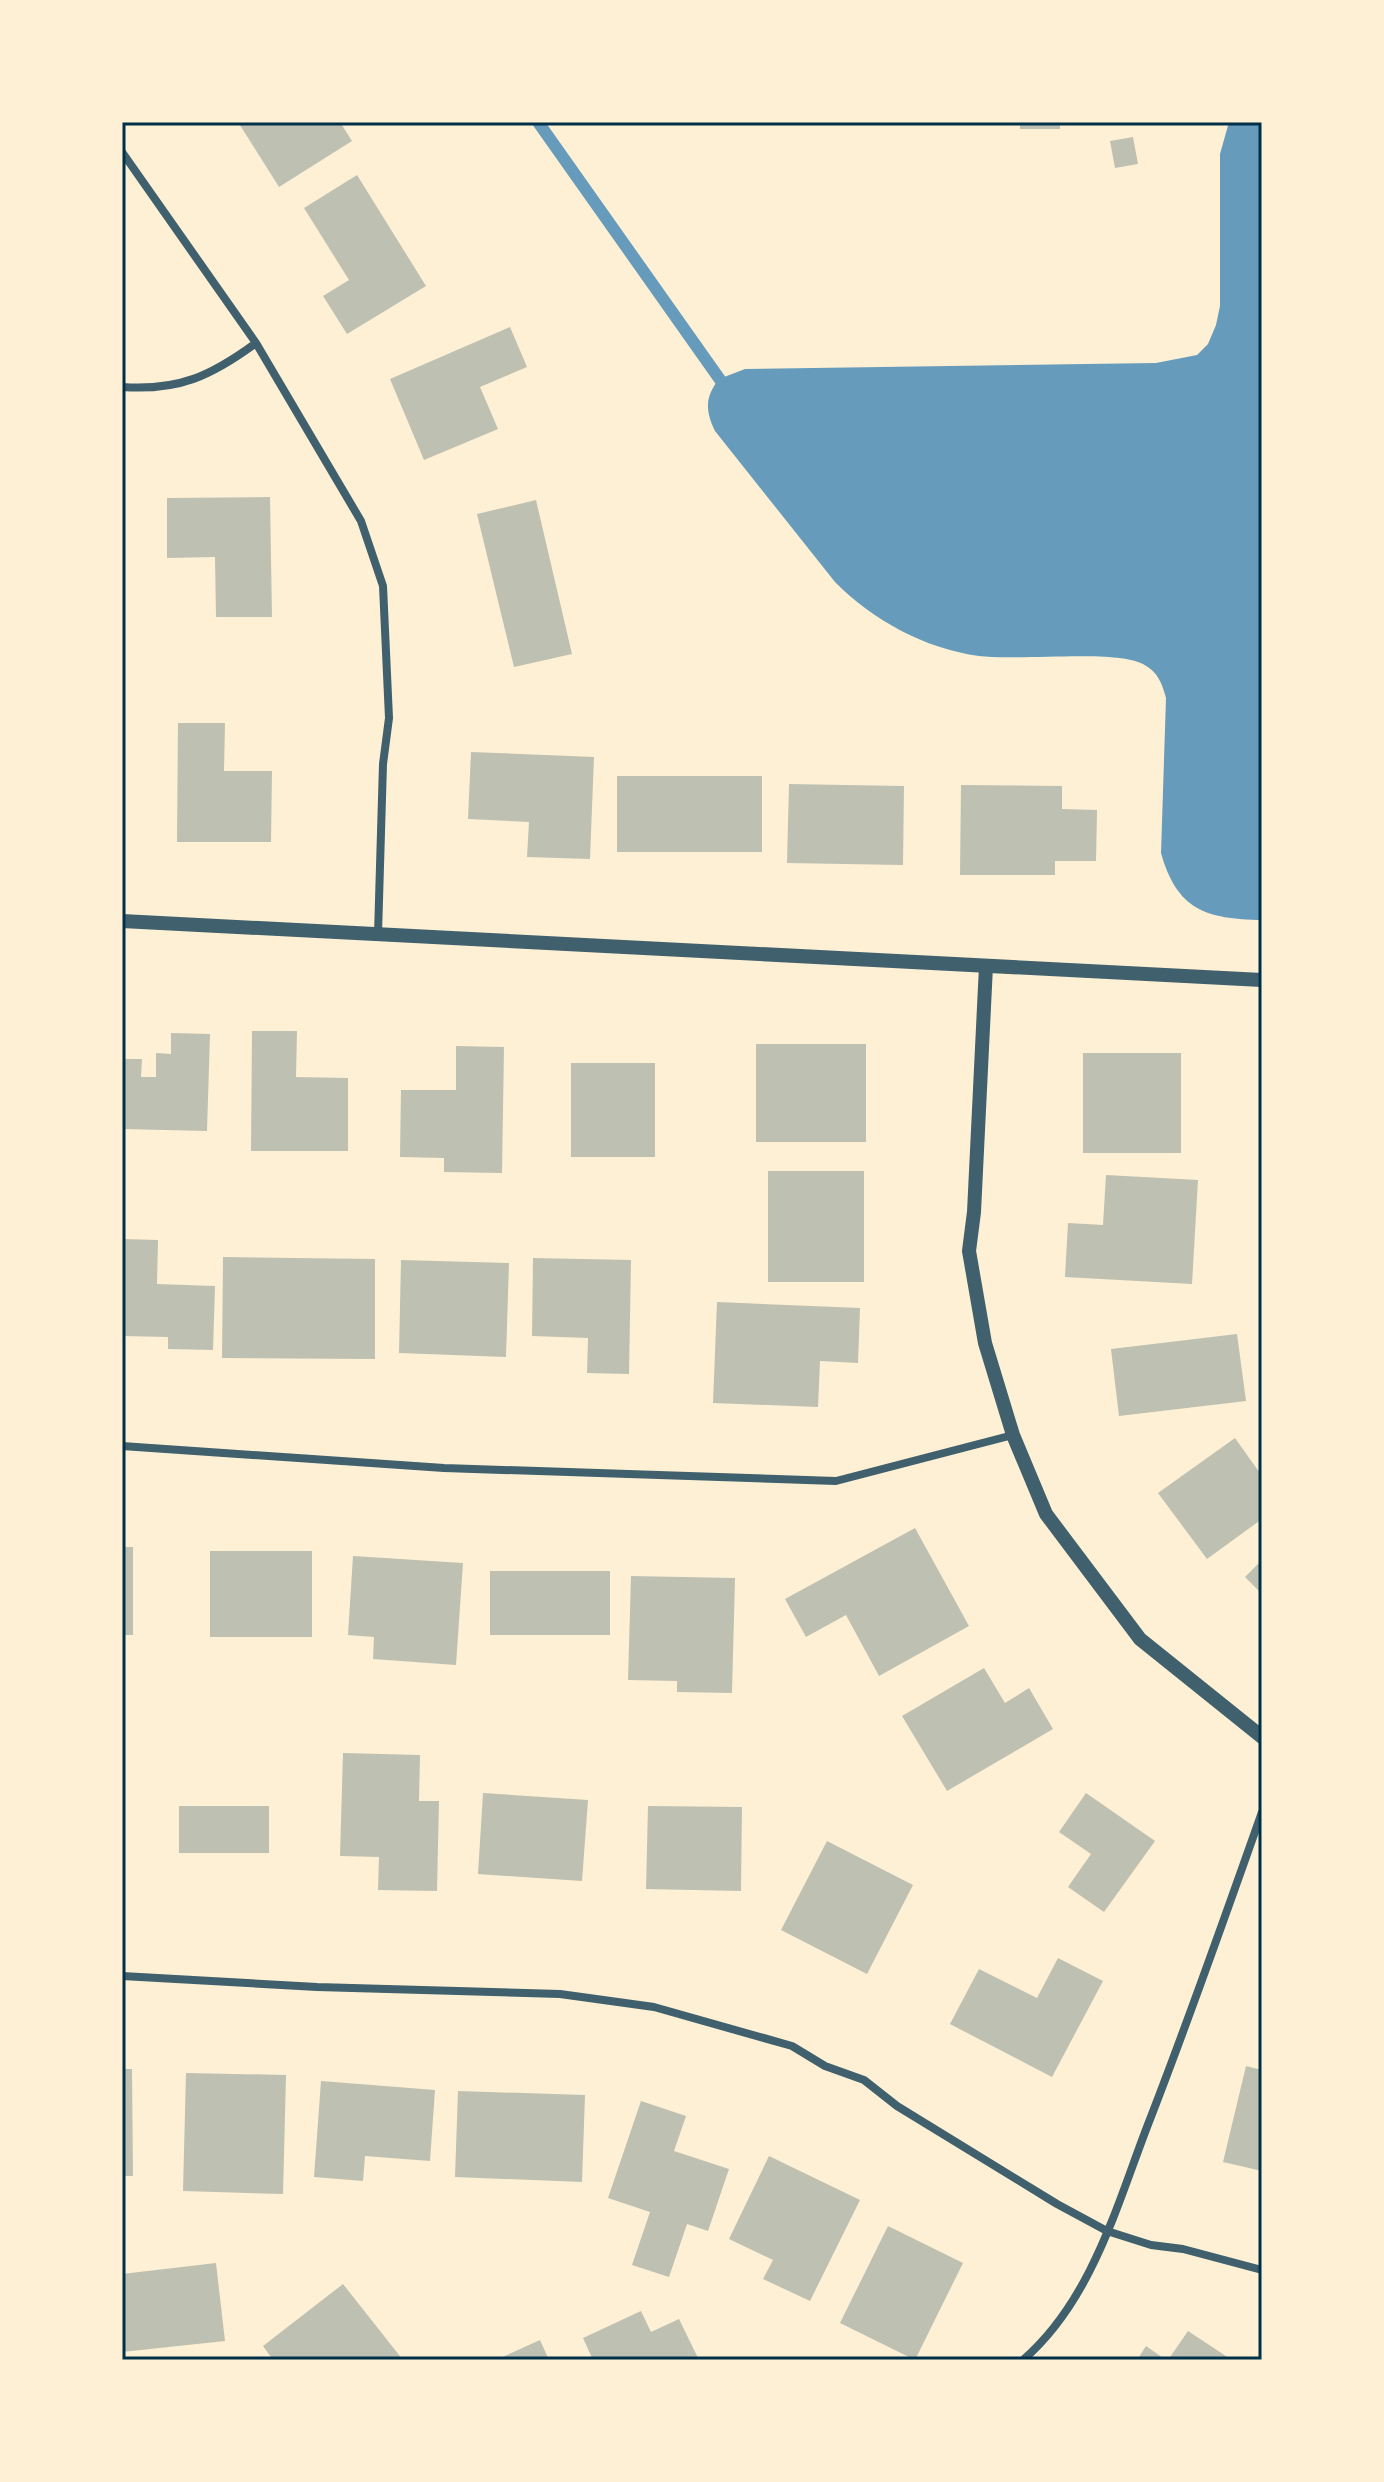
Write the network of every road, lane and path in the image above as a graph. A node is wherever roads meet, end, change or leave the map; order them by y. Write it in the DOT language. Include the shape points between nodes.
graph roads {
  1 [pos="122,152"];
  2 [pos="256,343"];
  3 [pos="122,387"];
  4 [pos="122,921"];
  5 [pos="378,934"];
  6 [pos="986,966"];
  7 [pos="1262,980"];
  8 [pos="1013,1435"];
  9 [pos="122,1446"];
  10 [pos="1262,1738"];
  11 [pos="1262,1812"];
  12 [pos="122,1976"];
  13 [pos="1107,2231"];
  14 [pos="1262,2270"];
  15 [pos="1023,2360"];
  1 -- 2 [label="street"];
  2 -- 3 [label="street" via="190,383"];
  2 -- 5 [label="street" via="361,521 383,586 389,718"];
  4 -- 5 [label="street"];
  5 -- 6 [label="street"];
  6 -- 7 [label="street"];
  6 -- 8 [label="street" via="969,1251 985,1343"];
  8 -- 9 [label="street" via="836,1481 444,1468"];
  8 -- 10 [label="street" via="1046,1514 1140,1639"];
  11 -- 13 [label="street"];
  12 -- 13 [label="street" via="560,1994 654,2007 792,2046 864,2080 897,2106"];
  13 -- 14 [label="street"];
  13 -- 15 [label="street" via="1074,2303"];
}
